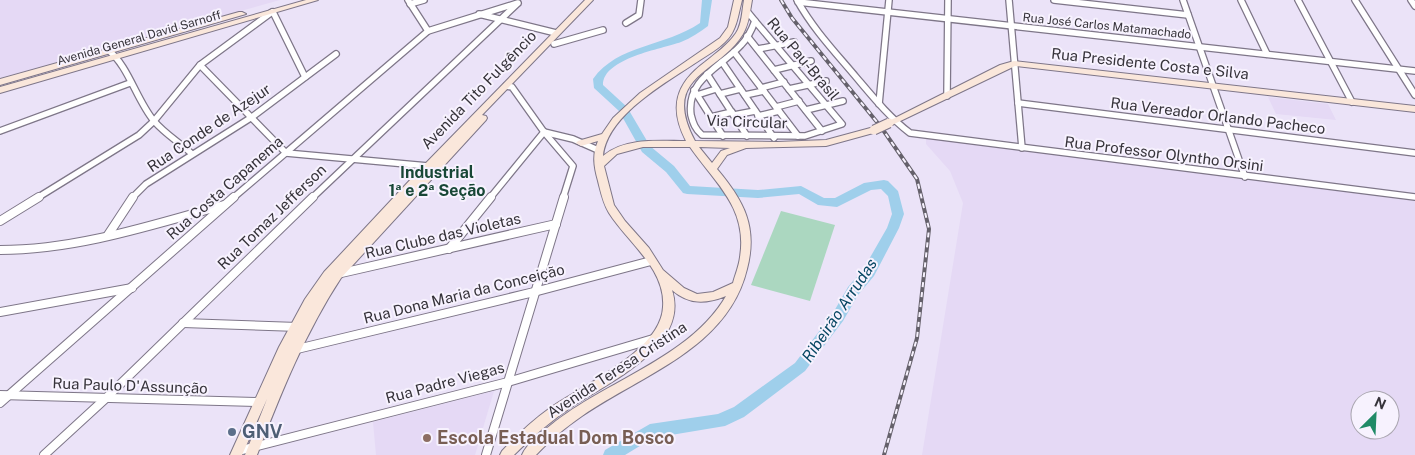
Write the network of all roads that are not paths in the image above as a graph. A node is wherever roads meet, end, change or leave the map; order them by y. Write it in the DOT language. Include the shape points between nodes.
graph roads {
  1 [pos="291,0"];
  2 [pos="314,0"];
  3 [pos="424,0"];
  4 [pos="589,0"];
  5 [pos="596,0"];
  6 [pos="641,0"];
  7 [pos="738,0"];
  8 [pos="748,0"];
  9 [pos="889,0"];
  10 [pos="948,0"];
  11 [pos="1009,0"];
  12 [pos="1054,0"];
  13 [pos="1127,0"];
  14 [pos="1183,0"];
  15 [pos="1242,0"];
  16 [pos="1298,0"];
  17 [pos="1356,0"];
  18 [pos="1411,0"];
  19 [pos="519,1"];
  20 [pos="797,1"];
  21 [pos="1070,1"];
  22 [pos="409,2"];
  23 [pos="1415,6"];
  24 [pos="1130,8"];
  25 [pos="746,10"];
  26 [pos="273,12"];
  27 [pos="888,12"];
  28 [pos="479,14"];
  29 [pos="1188,15"];
  30 [pos="948,18"];
  31 [pos="501,19"];
  32 [pos="755,20"];
  33 [pos="626,23"];
  34 [pos="216,25"];
  35 [pos="1011,26"];
  36 [pos="603,30"];
  37 [pos="428,31"];
  38 [pos="556,33"];
  39 [pos="747,36"];
  40 [pos="794,42"];
  41 [pos="554,44"];
  42 [pos="776,46"];
  43 [pos="1199,47"];
  44 [pos="108,50"];
  45 [pos="758,50"];
  46 [pos="734,52"];
  47 [pos="336,54"];
  48 [pos="1267,54"];
  49 [pos="117,57"];
  50 [pos="811,61"];
  51 [pos="1330,61"];
  52 [pos="722,62"];
  53 [pos="1014,63"];
  54 [pos="200,65"];
  55 [pos="792,65"];
  56 [pos="1397,68"];
  57 [pos="774,70"];
  58 [pos="1415,71"];
  59 [pos="707,74"];
  60 [pos="305,77"];
  61 [pos="826,81"];
  62 [pos="0,82"];
  63 [pos="784,82"];
  64 [pos="130,83"];
  65 [pos="808,84"];
  66 [pos="1213,86"];
  67 [pos="509,87"];
  68 [pos="740,89"];
  69 [pos="762,89"];
  70 [pos="789,89"];
  71 [pos="0,90"];
  72 [pos="718,91"];
  73 [pos="695,93"];
  74 [pos="745,95"];
  75 [pos="1415,95"];
  76 [pos="947,96"];
  77 [pos="843,101"];
  78 [pos="799,102"];
  79 [pos="1352,102"];
  80 [pos="1018,103"];
  81 [pos="879,104"];
  82 [pos="825,105"];
  83 [pos="778,109"];
  84 [pos="806,110"];
  85 [pos="1415,110"];
  86 [pos="756,113"];
  87 [pos="732,114"];
  88 [pos="252,117"];
  89 [pos="711,117"];
  90 [pos="154,121"];
  91 [pos="891,122"];
  92 [pos="842,124"];
  93 [pos="1229,130"];
  94 [pos="0,131"];
  95 [pos="822,131"];
  96 [pos="544,132"];
  97 [pos="606,132"];
  98 [pos="723,136"];
  99 [pos="747,136"];
  100 [pos="773,136"];
  101 [pos="798,136"];
  102 [pos="582,143"];
  103 [pos="692,143"];
  104 [pos="753,144"];
  105 [pos="777,145"];
  106 [pos="1022,148"];
  107 [pos="598,150"];
  108 [pos="616,151"];
  109 [pos="286,153"];
  110 [pos="1415,153"];
  111 [pos="192,154"];
  112 [pos="352,159"];
  113 [pos="428,166"];
  114 [pos="598,166"];
  115 [pos="712,169"];
  116 [pos="1245,177"];
  117 [pos="1415,197"];
  118 [pos="226,204"];
  119 [pos="0,220"];
  120 [pos="556,224"];
  121 [pos="108,235"];
  122 [pos="448,249"];
  123 [pos="0,250"];
  124 [pos="653,263"];
  125 [pos="337,275"];
  126 [pos="738,286"];
  127 [pos="133,288"];
  128 [pos="534,292"];
  129 [pos="0,312"];
  130 [pos="183,324"];
  131 [pos="300,327"];
  132 [pos="659,337"];
  133 [pos="289,350"];
  134 [pos="508,382"];
  135 [pos="4,395"];
  136 [pos="105,400"];
  137 [pos="259,402"];
  138 [pos="0,403"];
  139 [pos="252,451"];
  140 [pos="237,453"];
  141 [pos="44,455"];
  142 [pos="486,455"];
  143 [pos="506,455"];
  144 [pos="528,455"];
  1 -- 34 [label="main road, Avenida General David Sarnoff"];
  2 -- 26 [label="main road, Avenida General David Sarnoff"];
  3 -- 22 [label="street"];
  4 -- 38 [label="main road, Avenida Tito Fulgêncio"];
  5 -- 41 [label="main road, Avenida Tito Fulgêncio"];
  6 -- 33 [label="street" via="642,10 637,18"];
  7 -- 97 [label="main road, Avenida Teresa Cristina" via="732,27 723,40 628,107"];
  8 -- 25 [label="main road, Avenida Teresa Cristina"];
  9 -- 27 [label="street"];
  10 -- 30 [label="street"];
  11 -- 35 [label="street"];
  12 -- 21 [label="street"];
  13 -- 24 [label="street"];
  14 -- 29 [label="street"];
  15 -- 48 [label="street"];
  16 -- 51 [label="street"];
  17 -- 56 [label="street"];
  18 -- 23 [label="street"];
  19 -- 28 [label="street, Rua Costa Capanema"];
  19 -- 31 [label="street, Rua Tomaz Jefferson"];
  20 -- 27 [label="street, Rua José Carlos Matamachado"];
  20 -- 81 [label="street" via="820,36"];
  21 -- 24 [label="street"];
  22 -- 37 [label="street"];
  24 -- 29 [label="street"];
  25 -- 32 [label="street, Rua Pau-Brasil"];
  25 -- 103 [label="main road, Avenida Teresa Cristina" via="744,24 734,42 698,70 688,82 681,99 681,125"];
  26 -- 34 [label="main road, Avenida General David Sarnoff"];
  26 -- 54 [label="street"];
  26 -- 60 [label="street"];
  27 -- 30 [label="street, Rua José Carlos Matamachado"];
  27 -- 81 [label="street"];
  28 -- 31 [label="street"];
  28 -- 37 [label="street, Rua Costa Capanema"];
  29 -- 43 [label="street"];
  30 -- 35 [label="street, Rua José Carlos Matamachado"];
  30 -- 76 [label="street"];
  31 -- 38 [label="street"];
  31 -- 112 [label="street, Rua Tomaz Jefferson"];
  32 -- 39 [label="street"];
  32 -- 42 [label="street, Rua Pau-Brasil"];
  34 -- 44 [label="main road, Avenida General David Sarnoff"];
  34 -- 49 [label="main road, Avenida General David Sarnoff"];
  35 -- 43 [label="street, Rua José Carlos Matamachado"];
  35 -- 53 [label="street"];
  36 -- 41 [label="street"];
  37 -- 109 [label="street, Rua Costa Capanema"];
  38 -- 67 [label="main road, Avenida Tito Fulgêncio"];
  39 -- 45 [label="street"];
  39 -- 46 [label="street"];
  40 -- 42 [label="street"];
  41 -- 67 [label="main road, Avenida Tito Fulgêncio"];
  42 -- 45 [label="street"];
  42 -- 55 [label="street, Rua Pau-Brasil"];
  43 -- 48 [label="street, Rua José Carlos Matamachado"];
  43 -- 66 [label="street"];
  44 -- 49 [label="street"];
  44 -- 62 [label="main road, Avenida General David Sarnoff"];
  45 -- 57 [label="street"];
  46 -- 52 [label="street"];
  46 -- 69 [label="street"];
  47 -- 60 [label="street, Rua Conde de Azejur"];
  48 -- 51 [label="street, Rua José Carlos Matamachado"];
  49 -- 64 [label="street"];
  49 -- 71 [label="main road, Avenida General David Sarnoff"];
  50 -- 55 [label="street"];
  51 -- 56 [label="street, Rua José Carlos Matamachado"];
  51 -- 79 [label="street"];
  52 -- 59 [label="street"];
  52 -- 68 [label="street"];
  53 -- 66 [label="main road, Rua Presidente Costa e Silva"];
  53 -- 76 [label="main road"];
  53 -- 80 [label="street"];
  54 -- 88 [label="street"];
  54 -- 90 [label="street"];
  55 -- 57 [label="street"];
  55 -- 65 [label="street, Rua Pau-Brasil"];
  56 -- 58 [label="street, Rua José Carlos Matamachado"];
  56 -- 75 [label="street"];
  57 -- 63 [label="street"];
  59 -- 72 [label="street"];
  59 -- 73 [label="street"];
  60 -- 88 [label="street, Rua Conde de Azejur"];
  61 -- 65 [label="street"];
  63 -- 69 [label="street"];
  63 -- 70 [label="street"];
  64 -- 90 [label="street"];
  64 -- 94 [label="street"];
  65 -- 70 [label="street"];
  65 -- 82 [label="street, Rua Pau-Brasil"];
  66 -- 79 [label="main road, Rua Presidente Costa e Silva"];
  66 -- 93 [label="street"];
  67 -- 96 [label="street"];
  67 -- 113 [label="main road, Avenida Tito Fulgêncio"];
  67 -- 125 [label="main road, Avenida Tito Fulgêncio"];
  68 -- 72 [label="street"];
  68 -- 74 [label="street"];
  69 -- 74 [label="street"];
  69 -- 83 [label="street"];
  70 -- 78 [label="street"];
  72 -- 73 [label="street"];
  72 -- 87 [label="street"];
  73 -- 89 [label="street"];
  73 -- 98 [label="street, Via Circular" via="690,107 694,128 702,135"];
  74 -- 86 [label="street"];
  76 -- 91 [label="main road"];
  77 -- 82 [label="street"];
  78 -- 83 [label="street"];
  78 -- 84 [label="street"];
  79 -- 85 [label="main road, Rua Presidente Costa e Silva"];
  80 -- 93 [label="street, Rua Vereador Orlando Pacheco"];
  80 -- 106 [label="street"];
  81 -- 91 [label="street"];
  82 -- 84 [label="street"];
  82 -- 92 [label="street, Rua Pau-Brasil"];
  83 -- 86 [label="street"];
  83 -- 101 [label="street"];
  84 -- 95 [label="street"];
  86 -- 87 [label="street"];
  86 -- 100 [label="street"];
  87 -- 89 [label="street"];
  87 -- 99 [label="street"];
  88 -- 109 [label="street"];
  88 -- 111 [label="street, Rua Conde de Azejur"];
  89 -- 98 [label="street"];
  90 -- 111 [label="street"];
  90 -- 119 [label="street" via="139,136"];
  91 -- 105 [label="main road, bridge" via="826,143"];
  91 -- 106 [label="street, Rua Professor Olyntho Orsini" via="910,133"];
  92 -- 95 [label="street, Via Circular"];
  93 -- 110 [label="street, Rua Vereador Orlando Pacheco"];
  93 -- 116 [label="street"];
  95 -- 101 [label="street, Via Circular"];
  96 -- 102 [label="street"];
  96 -- 120 [label="street" via="573,166"];
  96 -- 122 [label="street"];
  97 -- 102 [label="main road"];
  97 -- 107 [label="main road, Avenida Teresa Cristina"];
  98 -- 99 [label="street, Via Circular"];
  99 -- 100 [label="street, Via Circular"];
  100 -- 101 [label="street, Via Circular"];
  100 -- 105 [label="street"];
  102 -- 107 [label="street"];
  103 -- 104 [label="main road"];
  103 -- 108 [label="main road" via="643,144"];
  103 -- 115 [label="main road, Avenida Teresa Cristina"];
  104 -- 105 [label="main road"];
  104 -- 115 [label="main road" via="724,153"];
  106 -- 116 [label="street, Rua Professor Olyntho Orsini"];
  107 -- 108 [label="main road"];
  107 -- 114 [label="main road, Avenida Teresa Cristina"];
  108 -- 114 [label="main road"];
  109 -- 112 [label="street"];
  109 -- 118 [label="street, Rua Costa Capanema"];
  111 -- 121 [label="street, Rua Conde de Azejur" via="146,184 130,200"];
  112 -- 113 [label="street"];
  112 -- 130 [label="street, Rua Tomaz Jefferson"];
  113 -- 131 [label="main road, Avenida Tito Fulgêncio" via="328,275 309,302"];
  114 -- 124 [label="main road, Avenida Teresa Cristina" via="610,205"];
  115 -- 126 [label="main road, Avenida Teresa Cristina" via="740,209 746,230 744,266"];
  116 -- 117 [label="street, Rua Professor Olyntho Orsini"];
  118 -- 121 [label="street"];
  118 -- 127 [label="street, Rua Costa Capanema"];
  120 -- 122 [label="street, Rua Clube das Violetas"];
  120 -- 128 [label="street"];
  121 -- 123 [label="street" via="35,250"];
  122 -- 125 [label="street, Rua Clube das Violetas"];
  124 -- 126 [label="main road" via="686,296 701,299 717,296"];
  124 -- 128 [label="street, Rua Dona Maria da Conceição"];
  124 -- 132 [label="main road, Avenida Teresa Cristina" via="668,295 669,307 668,319"];
  125 -- 131 [label="main road, Avenida Tito Fulgêncio"];
  126 -- 144 [label="main road, Avenida Teresa Cristina" via="708,328 687,346 579,412 539,442"];
  127 -- 129 [label="street"];
  127 -- 135 [label="street, Rua Costa Capanema"];
  128 -- 133 [label="street, Rua Dona Maria da Conceição"];
  128 -- 134 [label="street"];
  130 -- 131 [label="street"];
  130 -- 136 [label="street, Rua Tomaz Jefferson"];
  131 -- 133 [label="main road, Avenida Tito Fulgêncio"];
  132 -- 134 [label="street, Rua Padre Viegas"];
  132 -- 143 [label="main road, Avenida Teresa Cristina" via="637,359 550,414"];
  133 -- 137 [label="main road, Avenida Tito Fulgêncio"];
  133 -- 139 [label="main road, Avenida Tito Fulgêncio"];
  134 -- 139 [label="street, Rua Padre Viegas"];
  134 -- 142 [label="street"];
  135 -- 136 [label="street, Rua Paulo D'Assunção"];
  135 -- 138 [label="street, Rua Costa Capanema"];
  136 -- 137 [label="street, Rua Paulo D'Assunção"];
  136 -- 141 [label="street, Rua Tomaz Jefferson"];
  137 -- 140 [label="main road, Avenida Tito Fulgêncio"];
  139 -- 140 [label="street, Rua Padre Viegas"];
}
